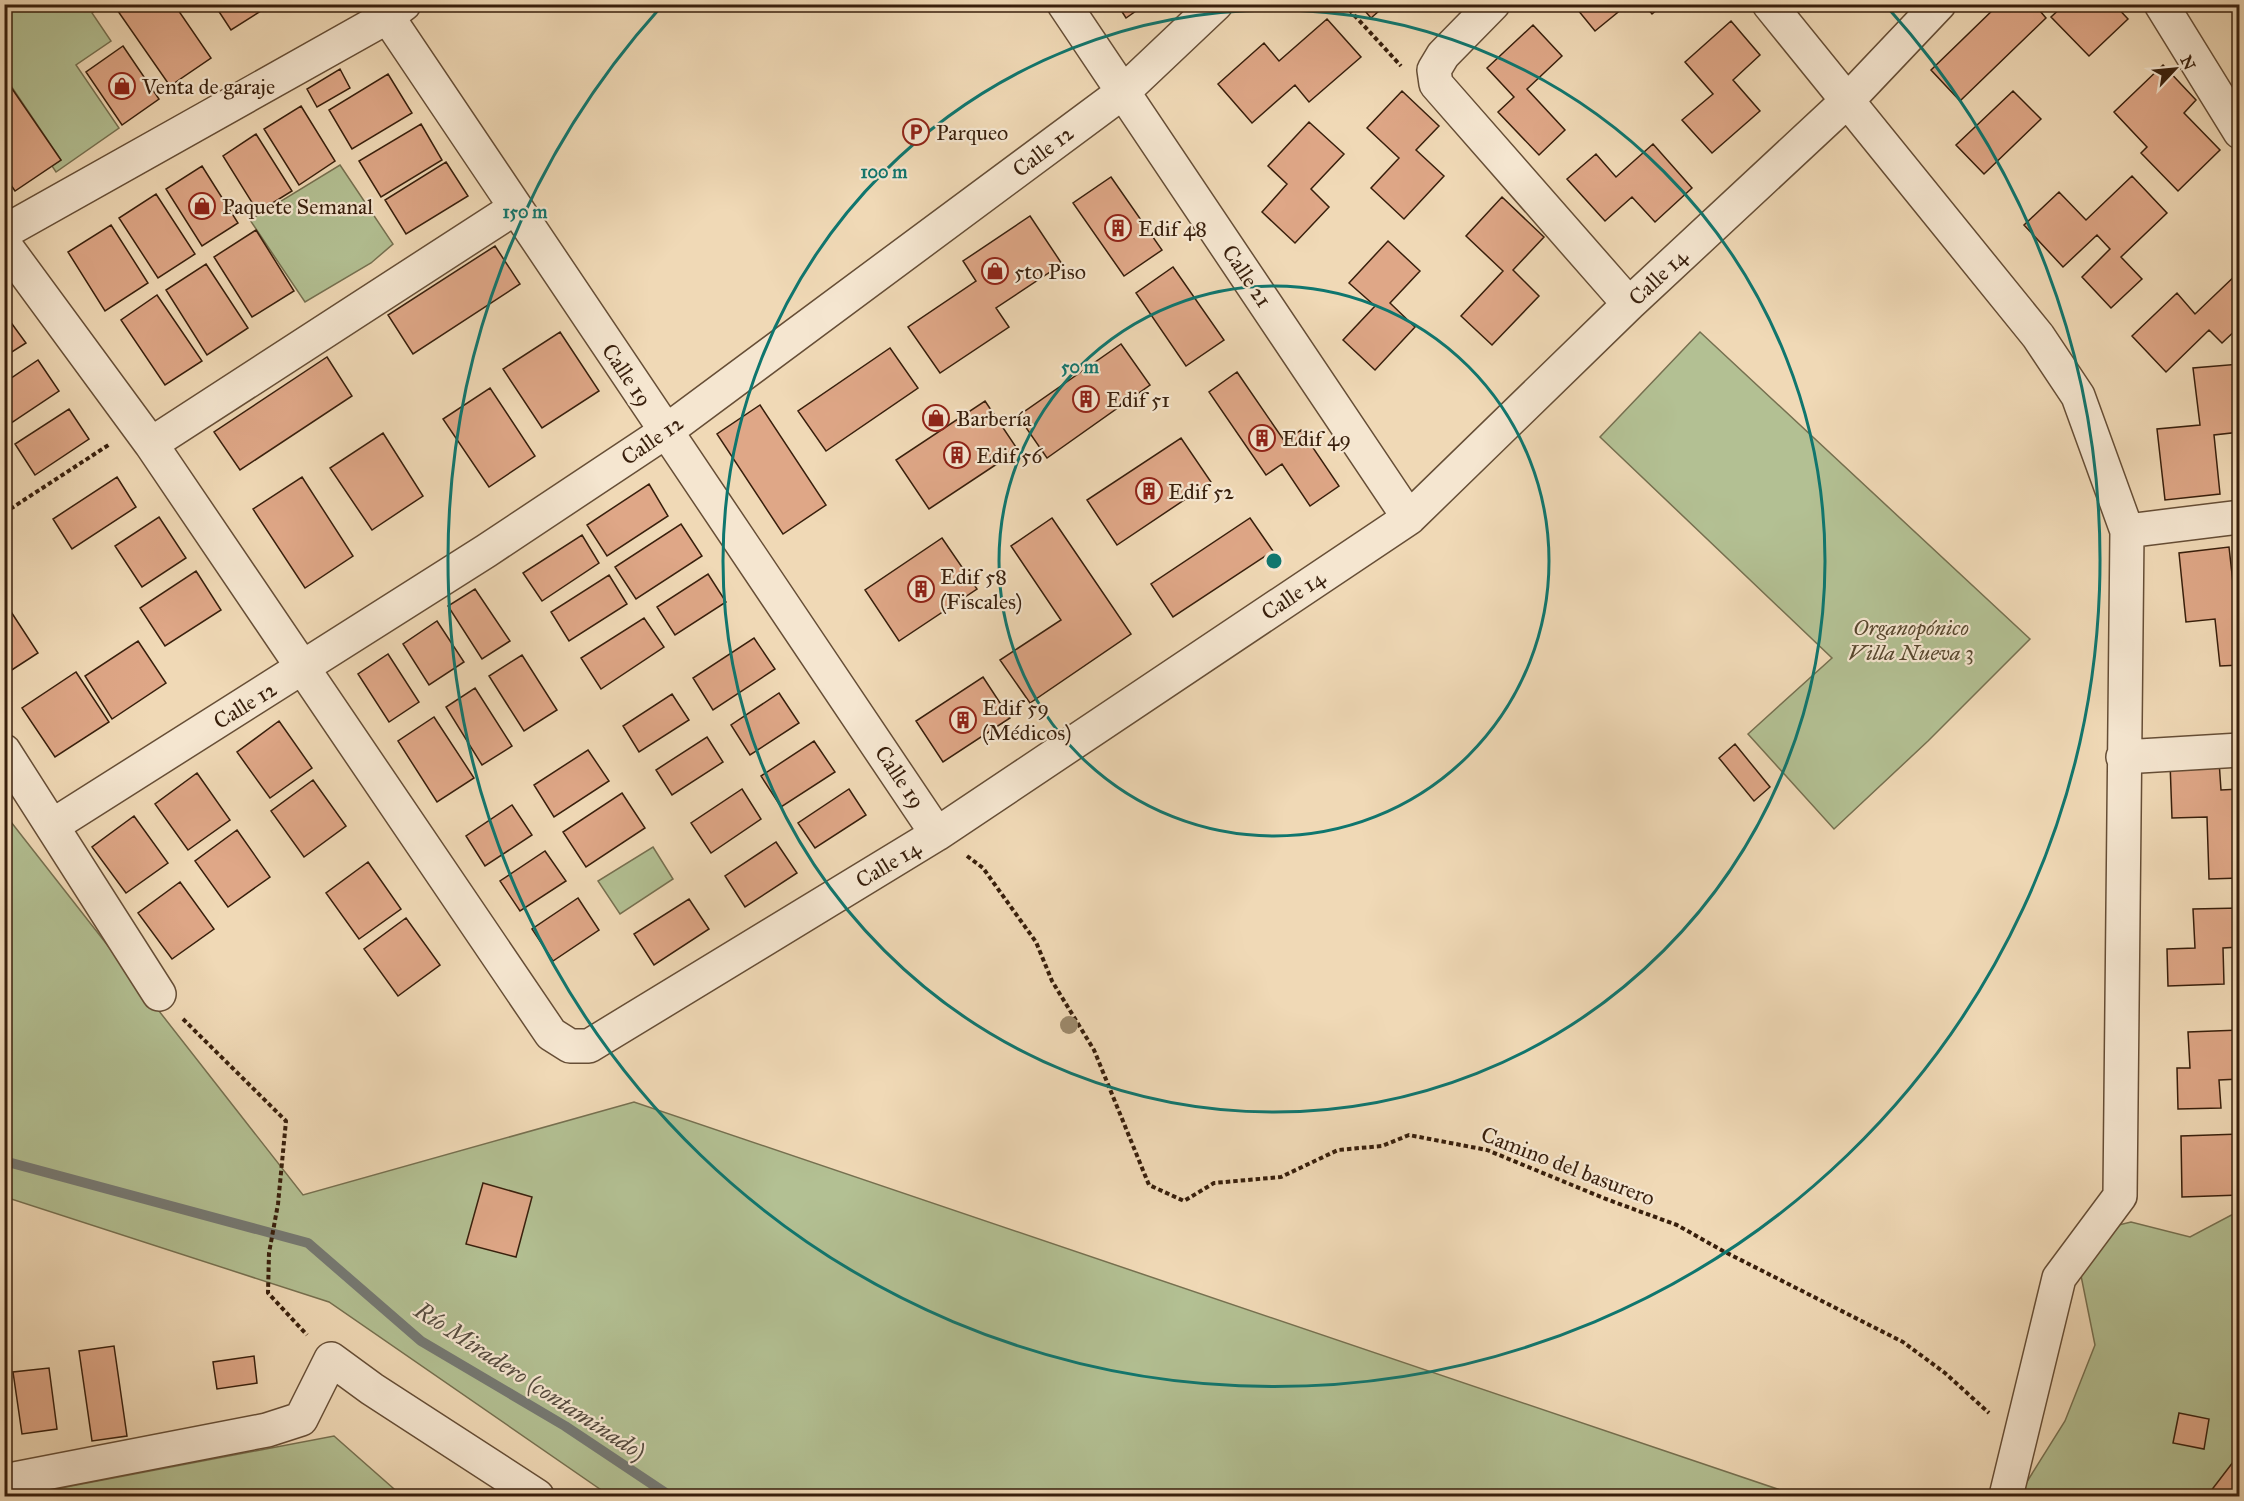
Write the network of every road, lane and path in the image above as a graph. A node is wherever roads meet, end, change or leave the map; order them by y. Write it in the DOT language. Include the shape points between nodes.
graph roads {
  1 [pos="1064,4"];
  2 [pos="1216,4"];
  3 [pos="1344,4"];
  4 [pos="1493,4"];
  5 [pos="1769,4"];
  6 [pos="1939,4"];
  7 [pos="2161,4"];
  8 [pos="390,9"];
  9 [pos="1436,84"];
  10 [pos="1123,92"];
  11 [pos="1846,102"];
  12 [pos="2240,132"];
  13 [pos="515,208"];
  14 [pos="4,232"];
  15 [pos="4,244"];
  16 [pos="1629,304"];
  17 [pos="665,432"];
  18 [pos="145,435"];
  19 [pos="4,513"];
  20 [pos="2240,517"];
  21 [pos="1409,518"];
  22 [pos="2127,531"];
  23 [pos="302,669"];
  24 [pos="2240,750"];
  25 [pos="4,751"];
  26 [pos="2123,757"];
  27 [pos="52,826"];
  28 [pos="937,834"];
  29 [pos="159,994"];
  30 [pos="331,1359"];
  31 [pos="2021,1438"];
  32 [pos="4,1481"];
  33 [pos="537,1497"];
  34 [pos="2006,1497"];
  1 -- 10 [label="street, Calle 21"];
  2 -- 10 [label="street, Calle 12"];
  3 -- 9 [label="path" via="1418,84"];
  4 -- 9 [label="street" via="1443,55 1434,70"];
  5 -- 11 [label="street"];
  6 -- 11 [label="street, Calle 14"];
  7 -- 12 [label="street"];
  8 -- 13 [label="street, Calle 19"];
  8 -- 14 [label="street"];
  9 -- 16 [label="street"];
  10 -- 17 [label="street, Calle 12"];
  10 -- 21 [label="street, Calle 21"];
  11 -- 16 [label="street, Calle 14"];
  11 -- 22 [label="street" via="2038,336 2078,396"];
  13 -- 17 [label="street, Calle 19"];
  13 -- 18 [label="street"];
  15 -- 18 [label="street"];
  16 -- 21 [label="street, Calle 14"];
  17 -- 23 [label="street, Calle 12"];
  17 -- 28 [label="street, Calle 19"];
  18 -- 19 [label="path"];
  18 -- 23 [label="street"];
  20 -- 22 [label="street"];
  21 -- 28 [label="street, Calle 14"];
  22 -- 26 [label="street"];
  23 -- 27 [label="street, Calle 12"];
  23 -- 28 [label="street, Calle 14" via="551,1034 570,1046 589,1046"];
  24 -- 26 [label="street"];
  25 -- 27 [label="street"];
  26 -- 31 [label="street" via="2120,1196 2059,1278"];
  27 -- 29 [label="street"];
  28 -- 31 [label="path, Camino del basurero" via="983,868 1036,942 1052,981 1095,1050 1149,1185 1184,1201 1214,1183 1281,1177 1338,1150 1382,1146 1409,1135 1487,1150 1677,1225 1903,1342"];
  29 -- 30 [label="path" via="286,1121 278,1204 268,1253 268,1293"];
  30 -- 32 [label="street" via="301,1419 267,1430"];
  30 -- 33 [label="street"];
  31 -- 34 [label="street"];
}
